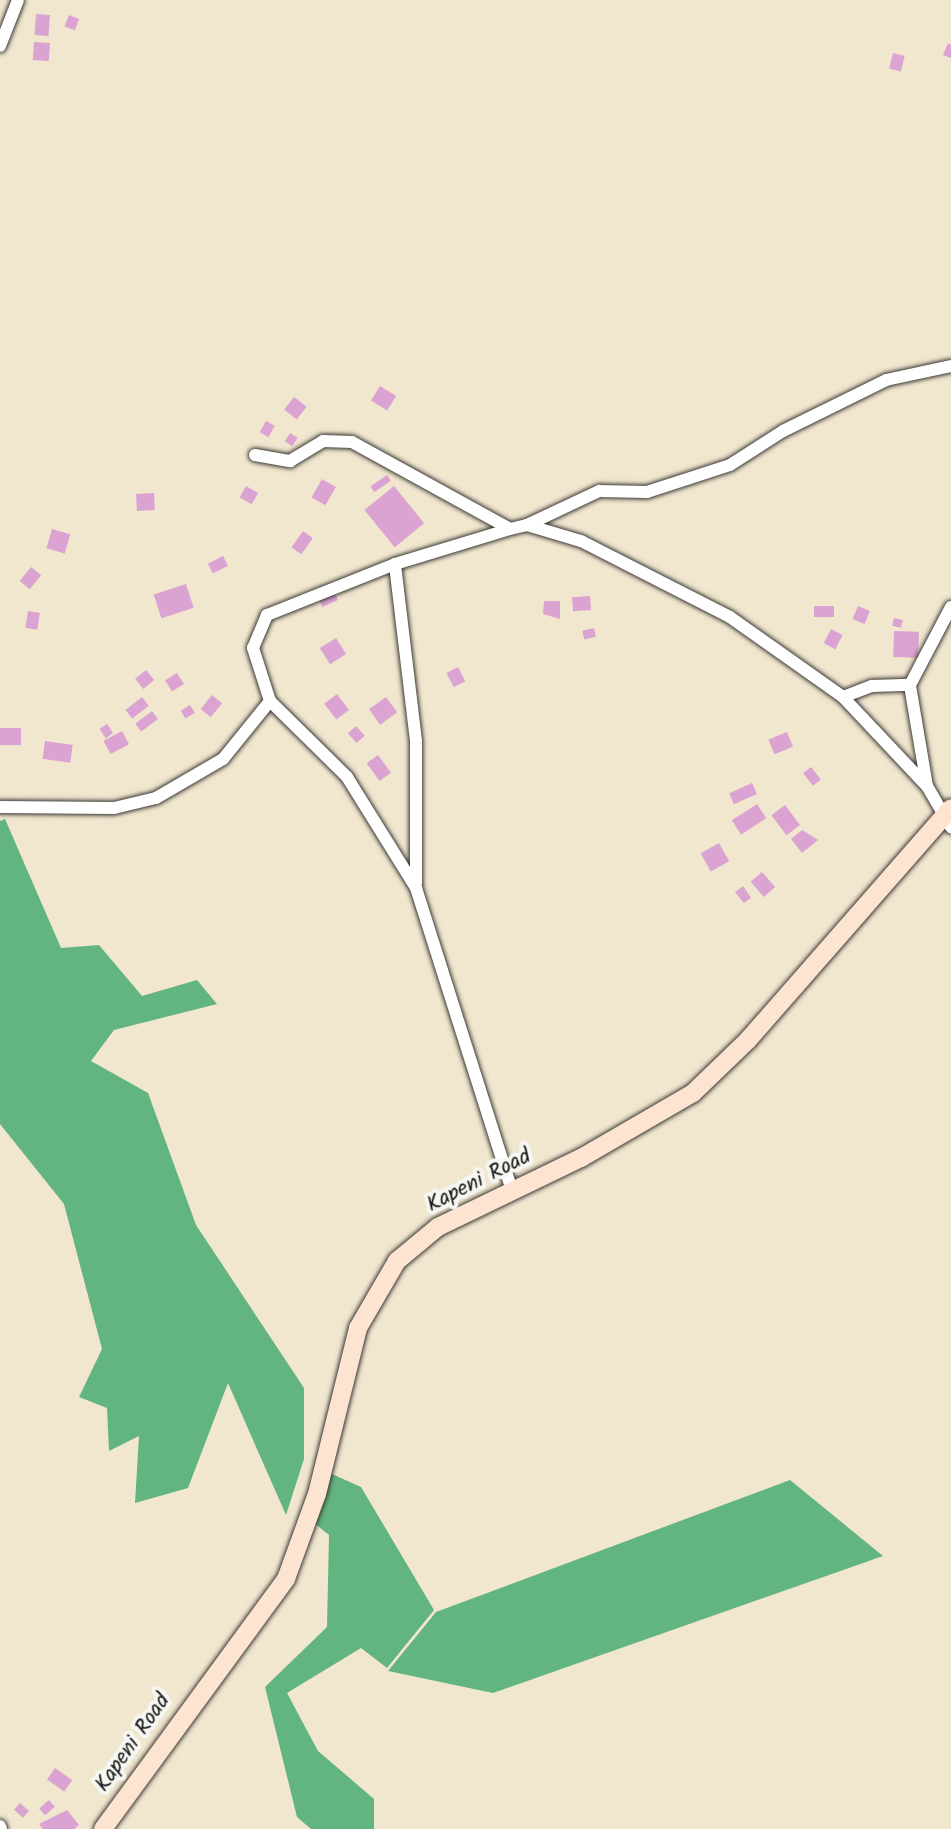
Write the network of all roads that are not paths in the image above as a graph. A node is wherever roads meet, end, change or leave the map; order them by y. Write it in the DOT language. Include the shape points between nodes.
graph roads {
  1 [pos="18,0"];
  2 [pos="0,46"];
  3 [pos="951,366"];
  4 [pos="255,455"];
  5 [pos="527,525"];
  6 [pos="510,529"];
  7 [pos="395,564"];
  8 [pos="951,607"];
  9 [pos="910,685"];
  10 [pos="843,697"];
  11 [pos="270,701"];
  12 [pos="927,786"];
  13 [pos="0,807"];
  14 [pos="948,817"];
  15 [pos="416,888"];
  16 [pos="512,1190"];
  17 [pos="103,1829"];
  1 -- 2 [label="street"];
  3 -- 5 [label="street" via="886,380 783,431 730,465 647,492 599,491"];
  4 -- 6 [label="street" via="290,461 323,441 352,442"];
  5 -- 6 [label="street"];
  5 -- 10 [label="street" via="581,541 752,629"];
  6 -- 7 [label="street"];
  7 -- 11 [label="street" via="267,615 253,648"];
  7 -- 15 [label="street" via="416,741"];
  8 -- 9 [label="street"];
  9 -- 10 [label="street" via="872,686"];
  9 -- 12 [label="street"];
  10 -- 12 [label="street"];
  11 -- 13 [label="street" via="244,740 223,759 156,798 114,808"];
  11 -- 15 [label="street" via="347,777"];
  12 -- 14 [label="street"];
  14 -- 16 [label="main road, Kapeni Road" via="748,1040 693,1093 648,1123"];
  15 -- 16 [label="street"];
  16 -- 17 [label="main road, Kapeni Road" via="431,1232 383,1280 347,1360 317,1494 286,1579"];
}
